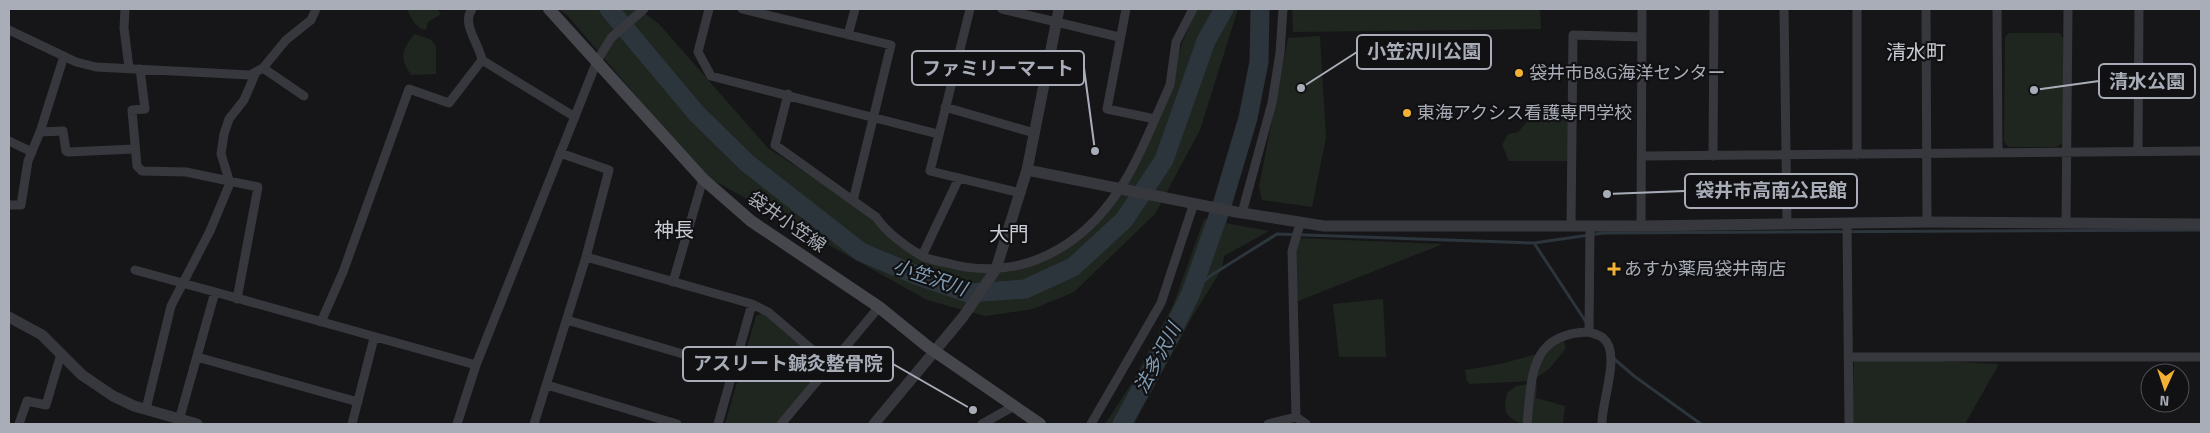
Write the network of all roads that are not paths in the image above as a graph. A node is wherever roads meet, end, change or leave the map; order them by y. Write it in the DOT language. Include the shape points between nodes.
graph roads {
  1 [pos="125,9"];
  2 [pos="316,9"];
  3 [pos="472,9"];
  4 [pos="549,9"];
  5 [pos="643,9"];
  6 [pos="709,9"];
  7 [pos="742,9"];
  8 [pos="855,9"];
  9 [pos="970,9"];
  10 [pos="1002,9"];
  11 [pos="1059,9"];
  12 [pos="1126,9"];
  13 [pos="1193,9"];
  14 [pos="1284,9"];
  15 [pos="1642,9"];
  16 [pos="1714,9"];
  17 [pos="1784,9"];
  18 [pos="1857,9"];
  19 [pos="1926,9"];
  20 [pos="1997,9"];
  21 [pos="2068,9"];
  22 [pos="2138,9"];
  23 [pos="1056,23"];
  24 [pos="9,30"];
  25 [pos="848,35"];
  26 [pos="1642,36"];
  27 [pos="1119,37"];
  28 [pos="64,56"];
  29 [pos="482,60"];
  30 [pos="597,61"];
  31 [pos="129,68"];
  32 [pos="140,69"];
  33 [pos="260,70"];
  34 [pos="788,94"];
  35 [pos="304,96"];
  36 [pos="945,107"];
  37 [pos="575,117"];
  38 [pos="874,117"];
  39 [pos="1155,119"];
  40 [pos="40,132"];
  41 [pos="1034,133"];
  42 [pos="938,134"];
  43 [pos="9,141"];
  44 [pos="135,149"];
  45 [pos="2201,151"];
  46 [pos="32,152"];
  47 [pos="2138,152"];
  48 [pos="560,153"];
  49 [pos="1998,153"];
  50 [pos="2067,154"];
  51 [pos="1857,155"];
  52 [pos="1927,155"];
  53 [pos="1642,156"];
  54 [pos="1713,156"];
  55 [pos="1786,156"];
  56 [pos="1027,170"];
  57 [pos="959,178"];
  58 [pos="703,179"];
  59 [pos="228,180"];
  60 [pos="1123,188"];
  61 [pos="1021,193"];
  62 [pos="853,201"];
  63 [pos="9,205"];
  64 [pos="1199,205"];
  65 [pos="1239,212"];
  66 [pos="1927,222"];
  67 [pos="1300,224"];
  68 [pos="1787,224"];
  69 [pos="1847,224"];
  70 [pos="2066,224"];
  71 [pos="2201,224"];
  72 [pos="1572,226"];
  73 [pos="1590,226"];
  74 [pos="1641,226"];
  75 [pos="922,256"];
  76 [pos="586,257"];
  77 [pos="135,270"];
  78 [pos="995,271"];
  79 [pos="673,282"];
  80 [pos="182,283"];
  81 [pos="214,292"];
  82 [pos="238,299"];
  83 [pos="752,304"];
  84 [pos="879,307"];
  85 [pos="9,317"];
  86 [pos="567,320"];
  87 [pos="321,322"];
  88 [pos="1589,332"];
  89 [pos="374,338"];
  90 [pos="935,350"];
  91 [pos="61,354"];
  92 [pos="197,357"];
  93 [pos="1848,357"];
  94 [pos="2201,357"];
  95 [pos="476,365"];
  96 [pos="830,365"];
  97 [pos="734,369"];
  98 [pos="547,386"];
  99 [pos="358,402"];
  100 [pos="1014,406"];
  101 [pos="146,409"];
  102 [pos="1296,417"];
  103 [pos="179,422"];
  104 [pos="19,424"];
  105 [pos="197,424"];
  106 [pos="352,424"];
  107 [pos="457,424"];
  108 [pos="534,424"];
  109 [pos="677,424"];
  110 [pos="718,424"];
  111 [pos="782,424"];
  112 [pos="874,424"];
  113 [pos="982,424"];
  114 [pos="1040,424"];
  115 [pos="1092,424"];
  116 [pos="1268,424"];
  117 [pos="1306,424"];
  118 [pos="1527,424"];
  119 [pos="1602,424"];
  120 [pos="1849,424"];
  1 -- 31 [label="street"];
  2 -- 33 [label="street" via="311,20 286,40"];
  3 -- 29 [label="street" via="468,26"];
  4 -- 30 [label="main road, 袋井小笠線"];
  5 -- 30 [label="street" via="612,38"];
  6 -- 34 [label="street" via="698,52 711,76"];
  7 -- 25 [label="street"];
  8 -- 25 [label="street"];
  9 -- 36 [label="street"];
  10 -- 23 [label="street"];
  11 -- 23 [label="street"];
  12 -- 27 [label="street"];
  13 -- 39 [label="street" via="1176,42 1170,85"];
  14 -- 65 [label="street" via="1272,103"];
  15 -- 26 [label="street"];
  16 -- 54 [label="street"];
  17 -- 55 [label="street"];
  18 -- 51 [label="street"];
  19 -- 52 [label="street"];
  20 -- 49 [label="street"];
  21 -- 50 [label="street"];
  22 -- 47 [label="street"];
  23 -- 27 [label="street"];
  23 -- 41 [label="street"];
  24 -- 28 [label="street"];
  25 -- 38 [label="street" via="891,45"];
  26 -- 53 [label="street"];
  26 -- 72 [label="street" via="1573,35"];
  27 -- 39 [label="street" via="1107,109"];
  28 -- 31 [label="street" via="96,67"];
  28 -- 40 [label="street"];
  29 -- 37 [label="street"];
  29 -- 87 [label="street" via="449,103 409,89 343,272"];
  30 -- 37 [label="street"];
  30 -- 58 [label="main road, 袋井小笠線"];
  31 -- 32 [label="street"];
  32 -- 33 [label="street" via="250,75"];
  32 -- 44 [label="street" via="145,109 132,110"];
  33 -- 35 [label="street"];
  33 -- 59 [label="street" via="244,100 229,119 224,134 221,154"];
  34 -- 38 [label="street"];
  34 -- 62 [label="street" via="775,145"];
  36 -- 41 [label="street"];
  36 -- 42 [label="street"];
  37 -- 48 [label="street"];
  38 -- 42 [label="street"];
  38 -- 62 [label="street"];
  39 -- 60 [label="street"];
  40 -- 44 [label="street" via="63,132 66,152"];
  40 -- 46 [label="street"];
  41 -- 56 [label="street"];
  42 -- 57 [label="street" via="930,171"];
  43 -- 46 [label="street"];
  44 -- 59 [label="street" via="137,166 142,171 186,172"];
  45 -- 47 [label="street"];
  46 -- 63 [label="street" via="21,205"];
  47 -- 50 [label="street"];
  48 -- 76 [label="street" via="609,170"];
  48 -- 95 [label="street"];
  49 -- 50 [label="street"];
  49 -- 52 [label="street"];
  50 -- 70 [label="street"];
  51 -- 52 [label="street"];
  51 -- 55 [label="street"];
  52 -- 66 [label="street"];
  53 -- 54 [label="street"];
  53 -- 74 [label="street"];
  54 -- 55 [label="street"];
  55 -- 68 [label="street"];
  56 -- 60 [label="street"];
  56 -- 61 [label="street"];
  57 -- 61 [label="street"];
  57 -- 75 [label="street"];
  58 -- 79 [label="street"];
  58 -- 84 [label="main road, 袋井小笠線" via="751,221"];
  59 -- 80 [label="street" via="230,183 210,231"];
  59 -- 82 [label="street" via="258,187"];
  60 -- 64 [label="street"];
  60 -- 78 [label="street" via="1073,239 1049,256"];
  61 -- 78 [label="street"];
  62 -- 75 [label="street"];
  64 -- 65 [label="street"];
  64 -- 115 [label="street" via="1161,303"];
  65 -- 67 [label="street"];
  66 -- 69 [label="street"];
  66 -- 70 [label="street"];
  67 -- 72 [label="street"];
  67 -- 102 [label="street" via="1292,252"];
  68 -- 69 [label="street"];
  68 -- 74 [label="street"];
  69 -- 93 [label="street"];
  70 -- 71 [label="street"];
  72 -- 73 [label="street"];
  73 -- 74 [label="street"];
  73 -- 88 [label="street"];
  75 -- 78 [label="street" via="958,266"];
  76 -- 79 [label="street"];
  76 -- 86 [label="street"];
  77 -- 80 [label="street"];
  78 -- 90 [label="street" via="963,318"];
  79 -- 83 [label="street"];
  80 -- 81 [label="street"];
  80 -- 101 [label="street" via="171,306"];
  81 -- 82 [label="street"];
  81 -- 92 [label="street"];
  82 -- 87 [label="street"];
  83 -- 96 [label="street" via="768,312"];
  83 -- 97 [label="street"];
  84 -- 90 [label="main road, 袋井小笠線"];
  84 -- 96 [label="street"];
  85 -- 91 [label="street" via="42,335"];
  86 -- 97 [label="street"];
  86 -- 98 [label="street"];
  87 -- 89 [label="street"];
  88 -- 118 [label="street" via="1562,336 1539,355 1533,368"];
  88 -- 119 [label="street" via="1602,337 1611,350"];
  89 -- 95 [label="street"];
  89 -- 99 [label="street"];
  90 -- 100 [label="main road, 袋井小笠線"];
  90 -- 112 [label="street"];
  91 -- 101 [label="street" via="82,375 113,396"];
  91 -- 104 [label="street" via="46,406 28,401"];
  92 -- 99 [label="street"];
  92 -- 103 [label="street"];
  93 -- 94 [label="street"];
  93 -- 120 [label="street"];
  95 -- 107 [label="street"];
  96 -- 111 [label="street"];
  97 -- 110 [label="street"];
  98 -- 108 [label="street"];
  98 -- 109 [label="street"];
  99 -- 106 [label="street"];
  100 -- 113 [label="street"];
  100 -- 114 [label="main road, 袋井小笠線"];
  101 -- 103 [label="street"];
  102 -- 116 [label="street"];
  102 -- 117 [label="street"];
  103 -- 105 [label="street"];
}
